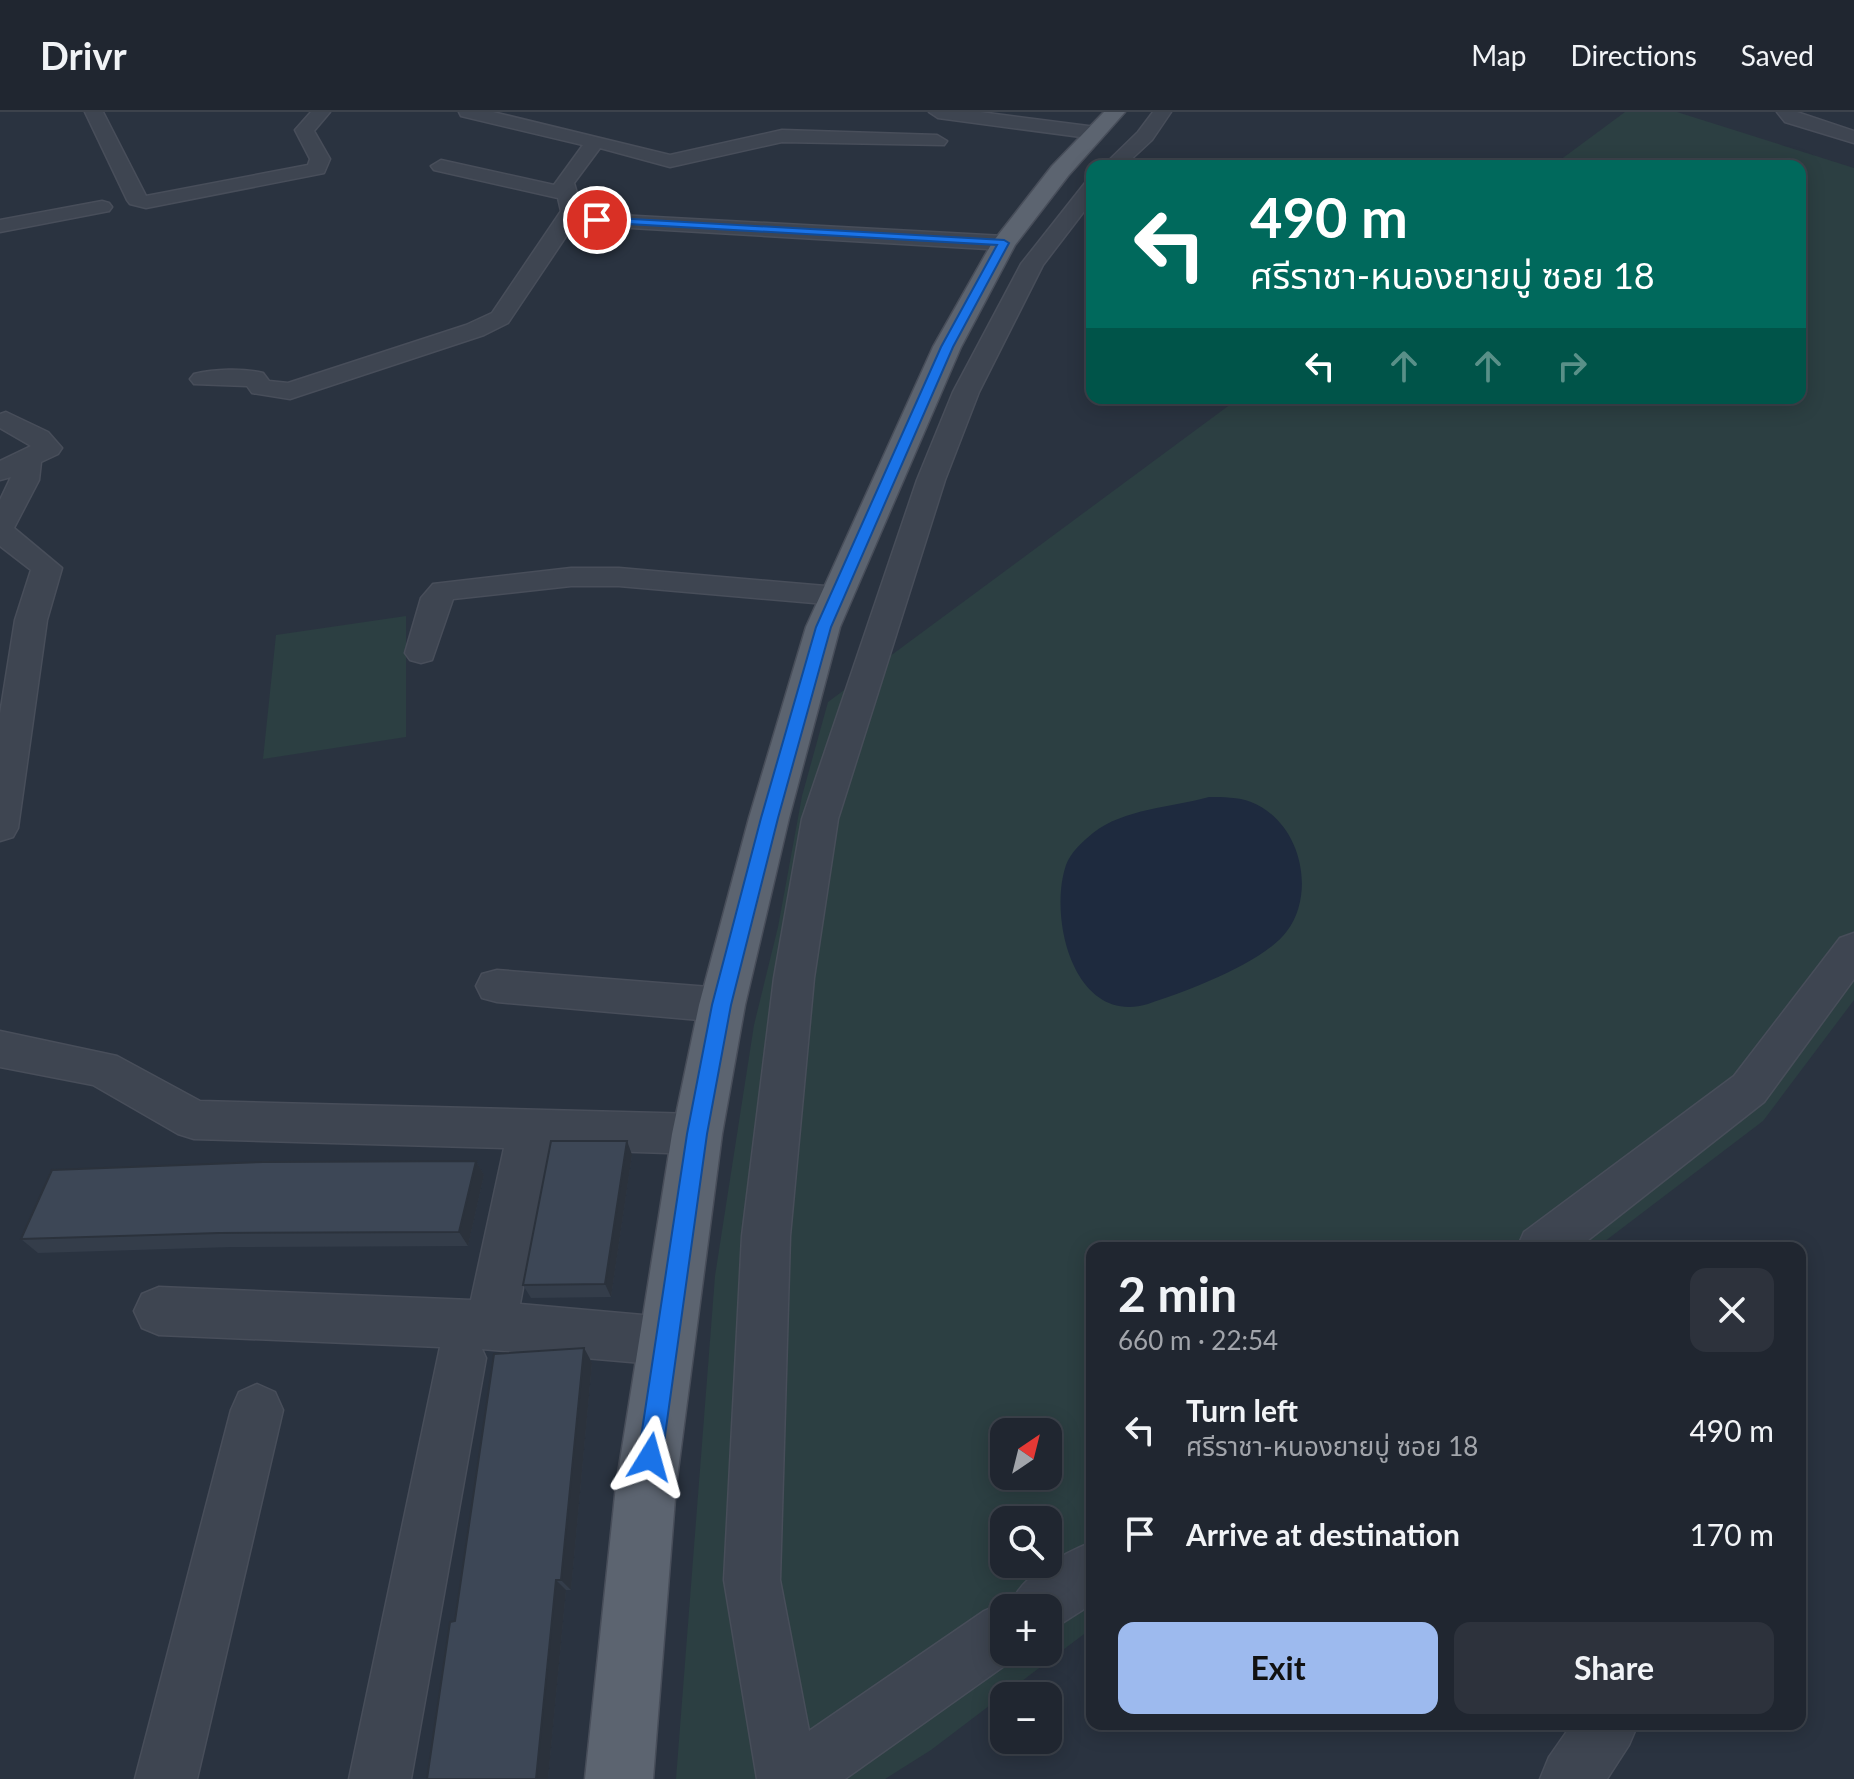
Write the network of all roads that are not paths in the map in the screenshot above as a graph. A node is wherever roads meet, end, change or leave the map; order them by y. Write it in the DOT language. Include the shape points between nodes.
graph roads {
  1 [pos="94,112"];
  2 [pos="321,112"];
  3 [pos="468,112"];
  4 [pos="938,112"];
  5 [pos="1115,112"];
  6 [pos="1162,112"];
  7 [pos="1786,112"];
  8 [pos="1096,133"];
  9 [pos="1854,137"];
  10 [pos="587,139"];
  11 [pos="946,143"];
  12 [pos="1049,149"];
  13 [pos="1088,160"];
  14 [pos="1119,160"];
  15 [pos="441,166"];
  16 [pos="1086,169"];
  17 [pos="569,202"];
  18 [pos="102,207"];
  19 [pos="0,226"];
  20 [pos="1004,243"];
  21 [pos="203,379"];
  22 [pos="6,420"];
  23 [pos="27,460"];
  24 [pos="0,472"];
  25 [pos="0,530"];
  26 [pos="837,596"];
  27 [pos="17,615"];
  28 [pos="421,653"];
  29 [pos="0,828"];
  30 [pos="1854,949"];
  31 [pos="497,986"];
  32 [pos="722,1005"];
  33 [pos="0,1049"];
  34 [pos="530,1129"];
  35 [pos="697,1134"];
  36 [pos="1549,1242"];
  37 [pos="159,1311"];
  38 [pos="665,1341"];
  39 [pos="476,1342"];
  40 [pos="257,1410"];
  41 [pos="1086,1574"];
  42 [pos="1057,1594"];
  43 [pos="990,1641"];
  44 [pos="1604,1730"];
  45 [pos="166,1779"];
  46 [pos="380,1779"];
  47 [pos="619,1779"];
  48 [pos="791,1779"];
  49 [pos="1571,1779"];
  1 -- 2 [label="street" via="137,200 146,202 317,169 320,159 304,130"];
  3 -- 10 [label="street"];
  4 -- 8 [label="street"];
  5 -- 8 [label="main road"];
  6 -- 14 [label="street"];
  7 -- 9 [label="street"];
  8 -- 13 [label="main road"];
  10 -- 11 [label="street" via="670,161 782,136"];
  10 -- 17 [label="street" via="593,145 564,183"];
  12 -- 16 [label="street"];
  15 -- 17 [label="street"];
  16 -- 20 [label="main road"];
  16 -- 48 [label="street" via="966,392 931,480 820,819 794,978 766,1236 752,1580"];
  17 -- 20 [label="street" via="597,220"];
  17 -- 21 [label="street" via="500,318 290,391 261,388 254,378"];
  18 -- 19 [label="street"];
  20 -- 26 [label="main road" via="947,347"];
  22 -- 23 [label="street" via="48,448"];
  23 -- 24 [label="street"];
  23 -- 25 [label="street" via="25,480"];
  25 -- 27 [label="street" via="47,568"];
  26 -- 28 [label="street" via="619,577 444,591 437,598"];
  26 -- 32 [label="main road" via="823,627"];
  27 -- 29 [label="street"];
  30 -- 36 [label="street" via="1749,1089"];
  31 -- 32 [label="street"];
  32 -- 35 [label="main road"];
  33 -- 34 [label="street" via="102,1069 194,1120"];
  34 -- 35 [label="street"];
  34 -- 39 [label="street"];
  35 -- 38 [label="main road"];
  37 -- 39 [label="street"];
  38 -- 39 [label="street"];
  38 -- 47 [label="main road"];
  39 -- 46 [label="street"];
  40 -- 45 [label="street"];
  41 -- 42 [label="street"];
  43 -- 48 [label="street"];
  44 -- 49 [label="street"];
}
